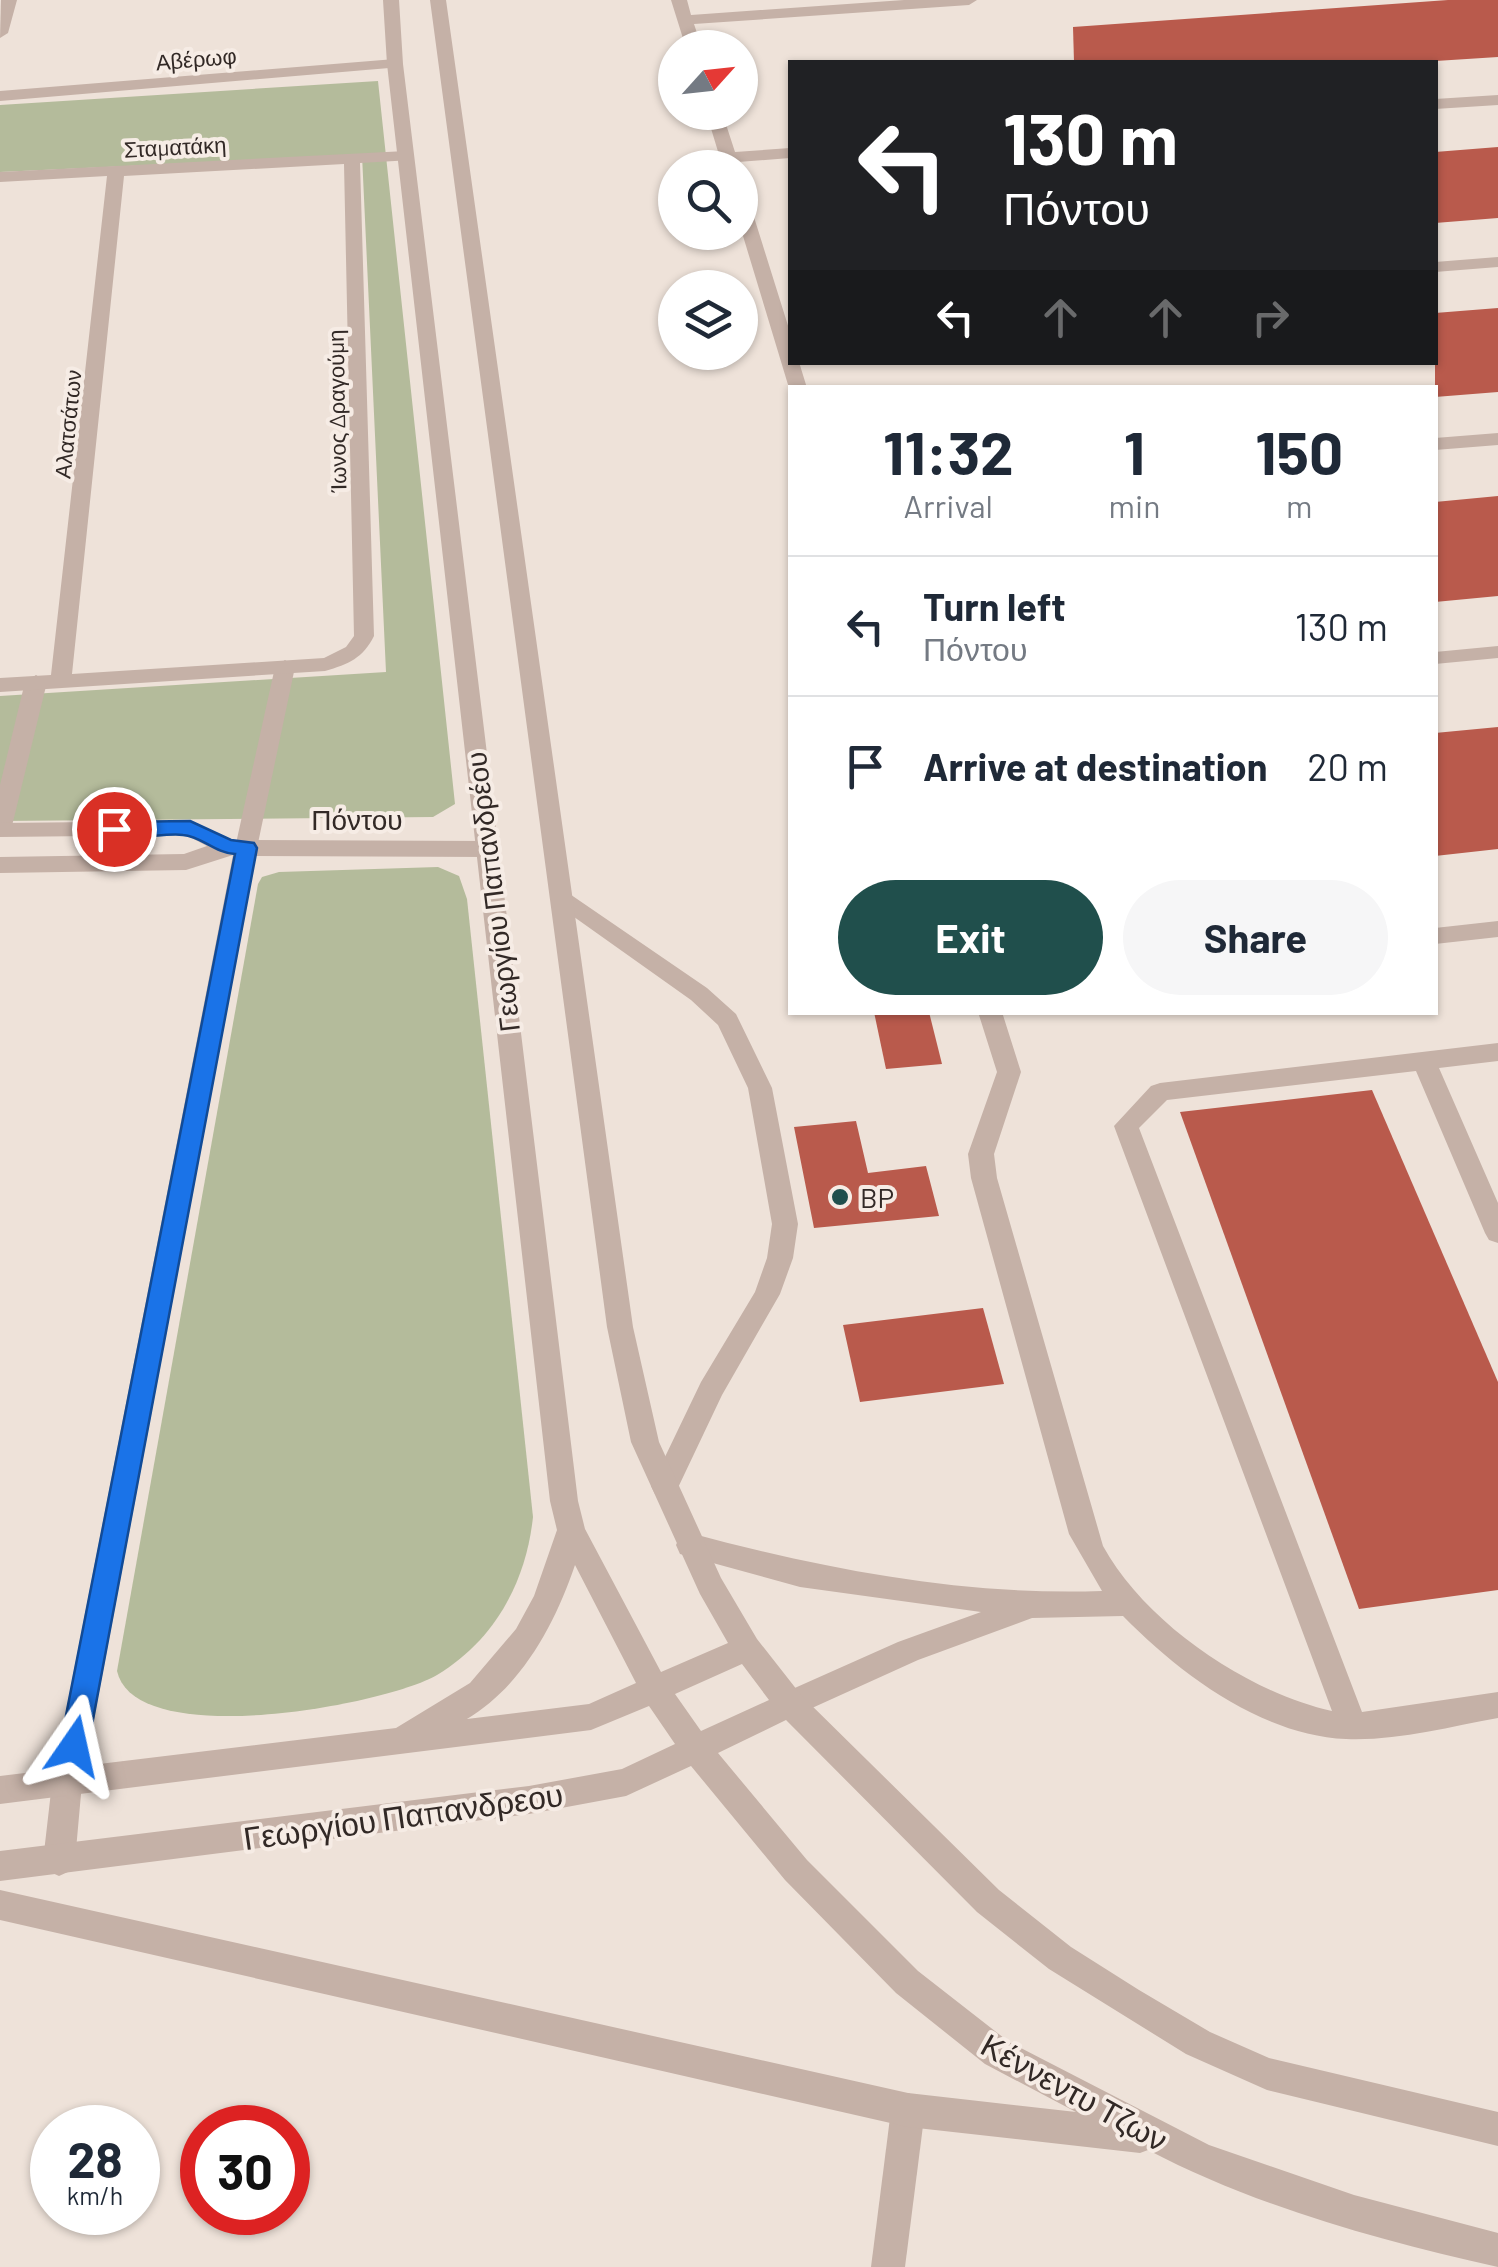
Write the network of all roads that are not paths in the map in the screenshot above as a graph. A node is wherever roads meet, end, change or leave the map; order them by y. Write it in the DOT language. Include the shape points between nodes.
graph roads {
  1 [pos="9,0"];
  2 [pos="391,0"];
  3 [pos="438,0"];
  4 [pos="679,0"];
  5 [pos="970,0"];
  6 [pos="685,20"];
  7 [pos="688,30"];
  8 [pos="0,33"];
  9 [pos="395,64"];
  10 [pos="0,96"];
  11 [pos="1498,100"];
  12 [pos="1438,104"];
  13 [pos="788,153"];
  14 [pos="406,156"];
  15 [pos="758,158"];
  16 [pos="352,160"];
  17 [pos="116,172"];
  18 [pos="0,177"];
  19 [pos="758,248"];
  20 [pos="1498,262"];
  21 [pos="1438,267"];
  22 [pos="784,320"];
  23 [pos="788,348"];
  24 [pos="1498,439"];
  25 [pos="1438,444"];
  26 [pos="1498,652"];
  27 [pos="1438,658"];
  28 [pos="285,667"];
  29 [pos="61,681"];
  30 [pos="36,682"];
  31 [pos="0,684"];
  32 [pos="0,830"];
  33 [pos="237,848"];
  34 [pos="487,849"];
  35 [pos="0,865"];
  36 [pos="561,896"];
  37 [pos="1498,929"];
  38 [pos="1438,936"];
  39 [pos="991,1015"];
  40 [pos="1498,1052"];
  41 [pos="1424,1061"];
  42 [pos="1498,1233"];
  43 [pos="664,1486"];
  44 [pos="571,1530"];
  45 [pos="690,1544"];
  46 [pos="1128,1603"];
  47 [pos="1033,1606"];
  48 [pos="746,1648"];
  49 [pos="655,1690"];
  50 [pos="790,1704"];
  51 [pos="1498,1705"];
  52 [pos="1352,1726"];
  53 [pos="394,1743"];
  54 [pos="697,1750"];
  55 [pos="67,1783"];
  56 [pos="0,1790"];
  57 [pos="59,1860"];
  58 [pos="0,1866"];
  59 [pos="0,1906"];
  60 [pos="908,2110"];
  61 [pos="1498,2129"];
  62 [pos="1155,2137"];
  63 [pos="1498,2250"];
  64 [pos="888,2267"];
  1 -- 8 [label="street"];
  2 -- 9 [label="street, Γεωργίου Παπανδρέου"];
  3 -- 36 [label="street"];
  4 -- 6 [label="street"];
  5 -- 6 [label="street"];
  6 -- 7 [label="street"];
  9 -- 10 [label="street, Αβέρωφ"];
  9 -- 14 [label="street, Γεωργίου Παπανδρέου"];
  11 -- 12 [label="street"];
  13 -- 15 [label="street"];
  14 -- 16 [label="street, Σταματάκη"];
  14 -- 34 [label="street, Γεωργίου Παπανδρέου"];
  16 -- 17 [label="street, Σταματάκη"];
  16 -- 28 [label="street, Ίωνος Δραγούμη" via="364,636 349,656"];
  17 -- 18 [label="street, Σταματάκη"];
  17 -- 29 [label="street, Αλατσάτων"];
  19 -- 22 [label="street"];
  20 -- 21 [label="street"];
  22 -- 23 [label="street"];
  24 -- 25 [label="street"];
  26 -- 27 [label="street"];
  28 -- 29 [label="street"];
  28 -- 33 [label="street"];
  29 -- 30 [label="street"];
  30 -- 31 [label="street"];
  30 -- 32 [label="street"];
  32 -- 33 [label="street, Πόντου" via="190,828"];
  33 -- 34 [label="street, Πόντου"];
  33 -- 35 [label="street, Πόντου" via="186,862"];
  33 -- 55 [label="street"];
  34 -- 44 [label="street, Γεωργίου Παπανδρέου"];
  36 -- 43 [label="street" via="620,1327 645,1442"];
  36 -- 43 [label="street" via="728,1020 760,1088 785,1224 767,1294"];
  37 -- 38 [label="street"];
  39 -- 46 [label="street" via="1009,1072 981,1154 984,1178 1083,1534"];
  40 -- 41 [label="street"];
  41 -- 42 [label="street"];
  41 -- 52 [label="street" via="1160,1092 1126,1126"];
  43 -- 45 [label="street"];
  44 -- 49 [label="street, Γεωργίου Παπανδρέου"];
  44 -- 53 [label="street" via="555,1588 525,1644 479,1694"];
  45 -- 47 [label="street" via="800,1575"];
  45 -- 48 [label="street"];
  46 -- 47 [label="street"];
  46 -- 52 [label="street" via="1187,1656 1255,1697 1308,1719"];
  47 -- 50 [label="street, Γεωργίου Παπανδρεου"];
  48 -- 49 [label="street"];
  48 -- 50 [label="street"];
  49 -- 53 [label="street" via="591,1717"];
  49 -- 54 [label="street, Γεωργίου Παπανδρέου"];
  50 -- 54 [label="street, Γεωργίου Παπανδρεου"];
  50 -- 61 [label="street" via="988,1900 1128,2001 1266,2074"];
  51 -- 52 [label="street"];
  53 -- 55 [label="street"];
  54 -- 57 [label="street, Γεωργίου Παπανδρεου" via="626,1782 529,1800"];
  54 -- 62 [label="street, Κέννεντυ Τζων" via="796,1870 907,1982 996,2053"];
  55 -- 56 [label="street"];
  55 -- 57 [label="street"];
  57 -- 58 [label="street, Γεωργίου Παπανδρεου"];
  59 -- 60 [label="street"];
  60 -- 62 [label="street"];
  60 -- 64 [label="street"];
  62 -- 63 [label="street, Κέννεντυ Τζων" via="1354,2212"];
}
